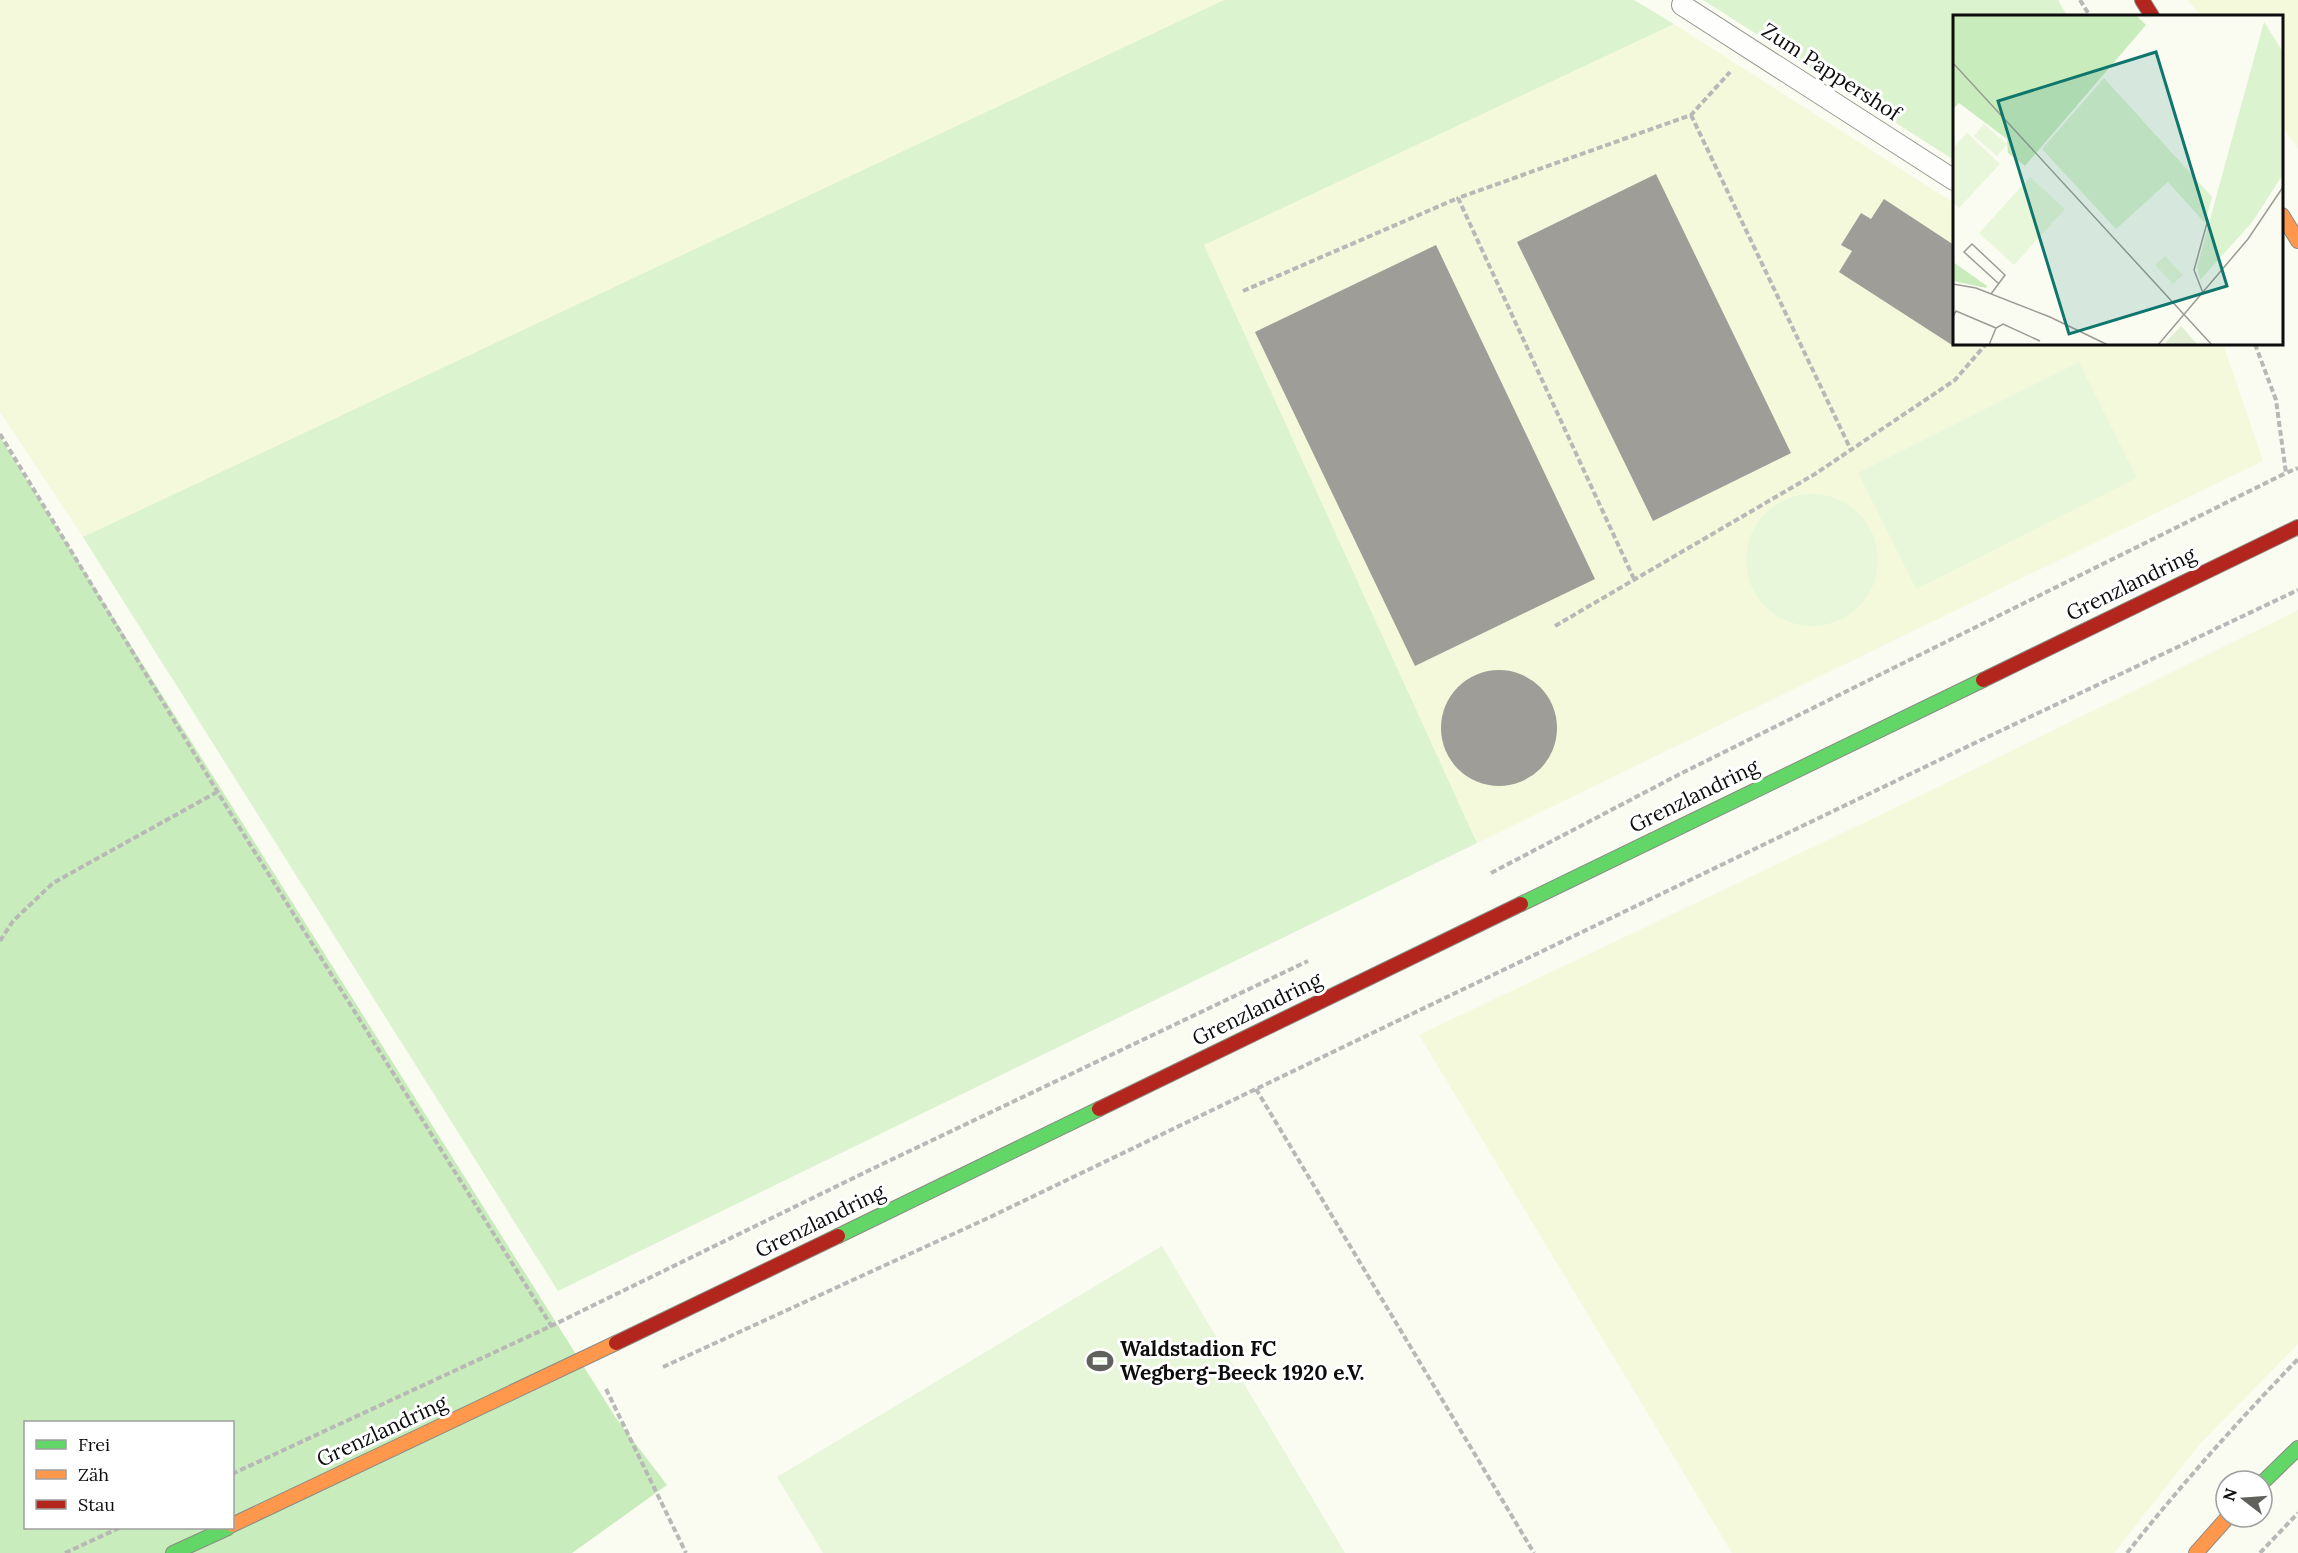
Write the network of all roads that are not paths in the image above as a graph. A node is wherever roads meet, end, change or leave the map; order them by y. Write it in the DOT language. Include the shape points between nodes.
graph roads {
  1 [pos="2142,0"];
  2 [pos="1682,5"];
  3 [pos="2151,15"];
  4 [pos="1953,179"];
  5 [pos="2283,218"];
  6 [pos="2292,240"];
  7 [pos="2298,527"];
  8 [pos="2298,1448"];
  9 [pos="2274,1472"];
  10 [pos="234,1524"];
  11 [pos="224,1529"];
  12 [pos="2217,1529"];
  13 [pos="173,1553"];
  14 [pos="2196,1553"];
  1 -- 3 [label="main road"];
  2 -- 4 [label="lane, Zum Pappershof"];
  5 -- 6 [label="main road"];
  7 -- 10 [label="main road, Grenzlandring" via="580,1361"];
  8 -- 9 [label="main road"];
  11 -- 13 [label="main road"];
  12 -- 14 [label="main road"];
}
